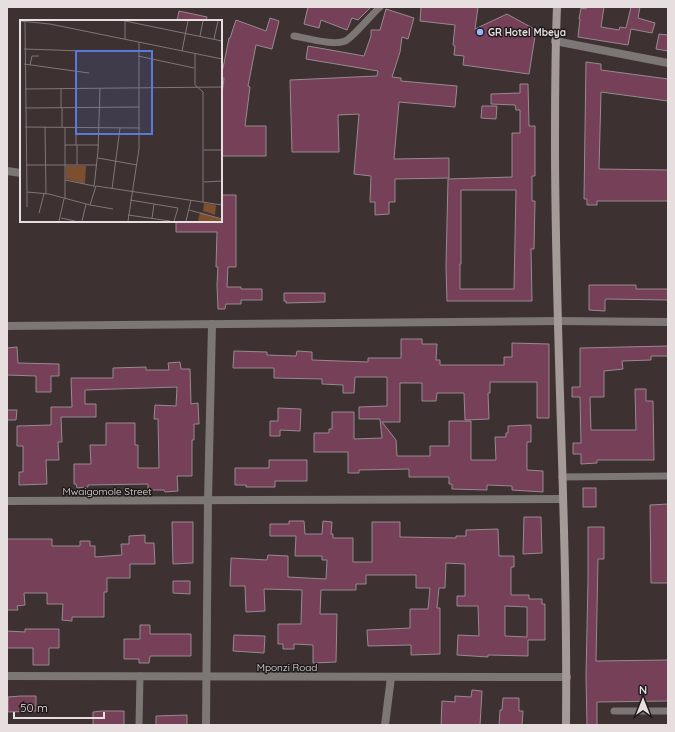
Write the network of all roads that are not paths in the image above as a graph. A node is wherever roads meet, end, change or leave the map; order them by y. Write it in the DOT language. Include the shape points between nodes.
graph roads {
  1 [pos="380,7"];
  2 [pos="557,7"];
  3 [pos="294,36"];
  4 [pos="556,41"];
  5 [pos="668,63"];
  6 [pos="7,171"];
  7 [pos="20,173"];
  8 [pos="558,321"];
  9 [pos="668,322"];
  10 [pos="212,324"];
  11 [pos="7,326"];
  12 [pos="668,476"];
  13 [pos="562,477"];
  14 [pos="563,499"];
  15 [pos="7,501"];
  16 [pos="208,501"];
  17 [pos="7,676"];
  18 [pos="140,676"];
  19 [pos="207,677"];
  20 [pos="391,677"];
  21 [pos="566,678"];
  22 [pos="614,711"];
  23 [pos="668,711"];
  24 [pos="139,725"];
  25 [pos="206,725"];
  26 [pos="385,725"];
  27 [pos="566,725"];
  1 -- 3 [label="lane" via="346,41 325,42"];
  2 -- 4 [label="street"];
  4 -- 5 [label="street"];
  4 -- 8 [label="street" via="555,209"];
  6 -- 7 [label="street"];
  8 -- 9 [label="street"];
  8 -- 10 [label="street"];
  8 -- 13 [label="street"];
  10 -- 11 [label="street"];
  10 -- 16 [label="street"];
  12 -- 13 [label="lane"];
  13 -- 14 [label="street"];
  14 -- 16 [label="street, Mwaigomole Street"];
  14 -- 21 [label="street"];
  15 -- 16 [label="street, Mwaigomole Street"];
  16 -- 19 [label="street"];
  17 -- 18 [label="street, Mponzi Road"];
  18 -- 19 [label="street, Mponzi Road"];
  18 -- 24 [label="lane"];
  19 -- 20 [label="street, Mponzi Road"];
  19 -- 25 [label="street"];
  20 -- 21 [label="street, Mponzi Road"];
  20 -- 26 [label="street"];
  21 -- 27 [label="street"];
  22 -- 23 [label="lane"];
}
